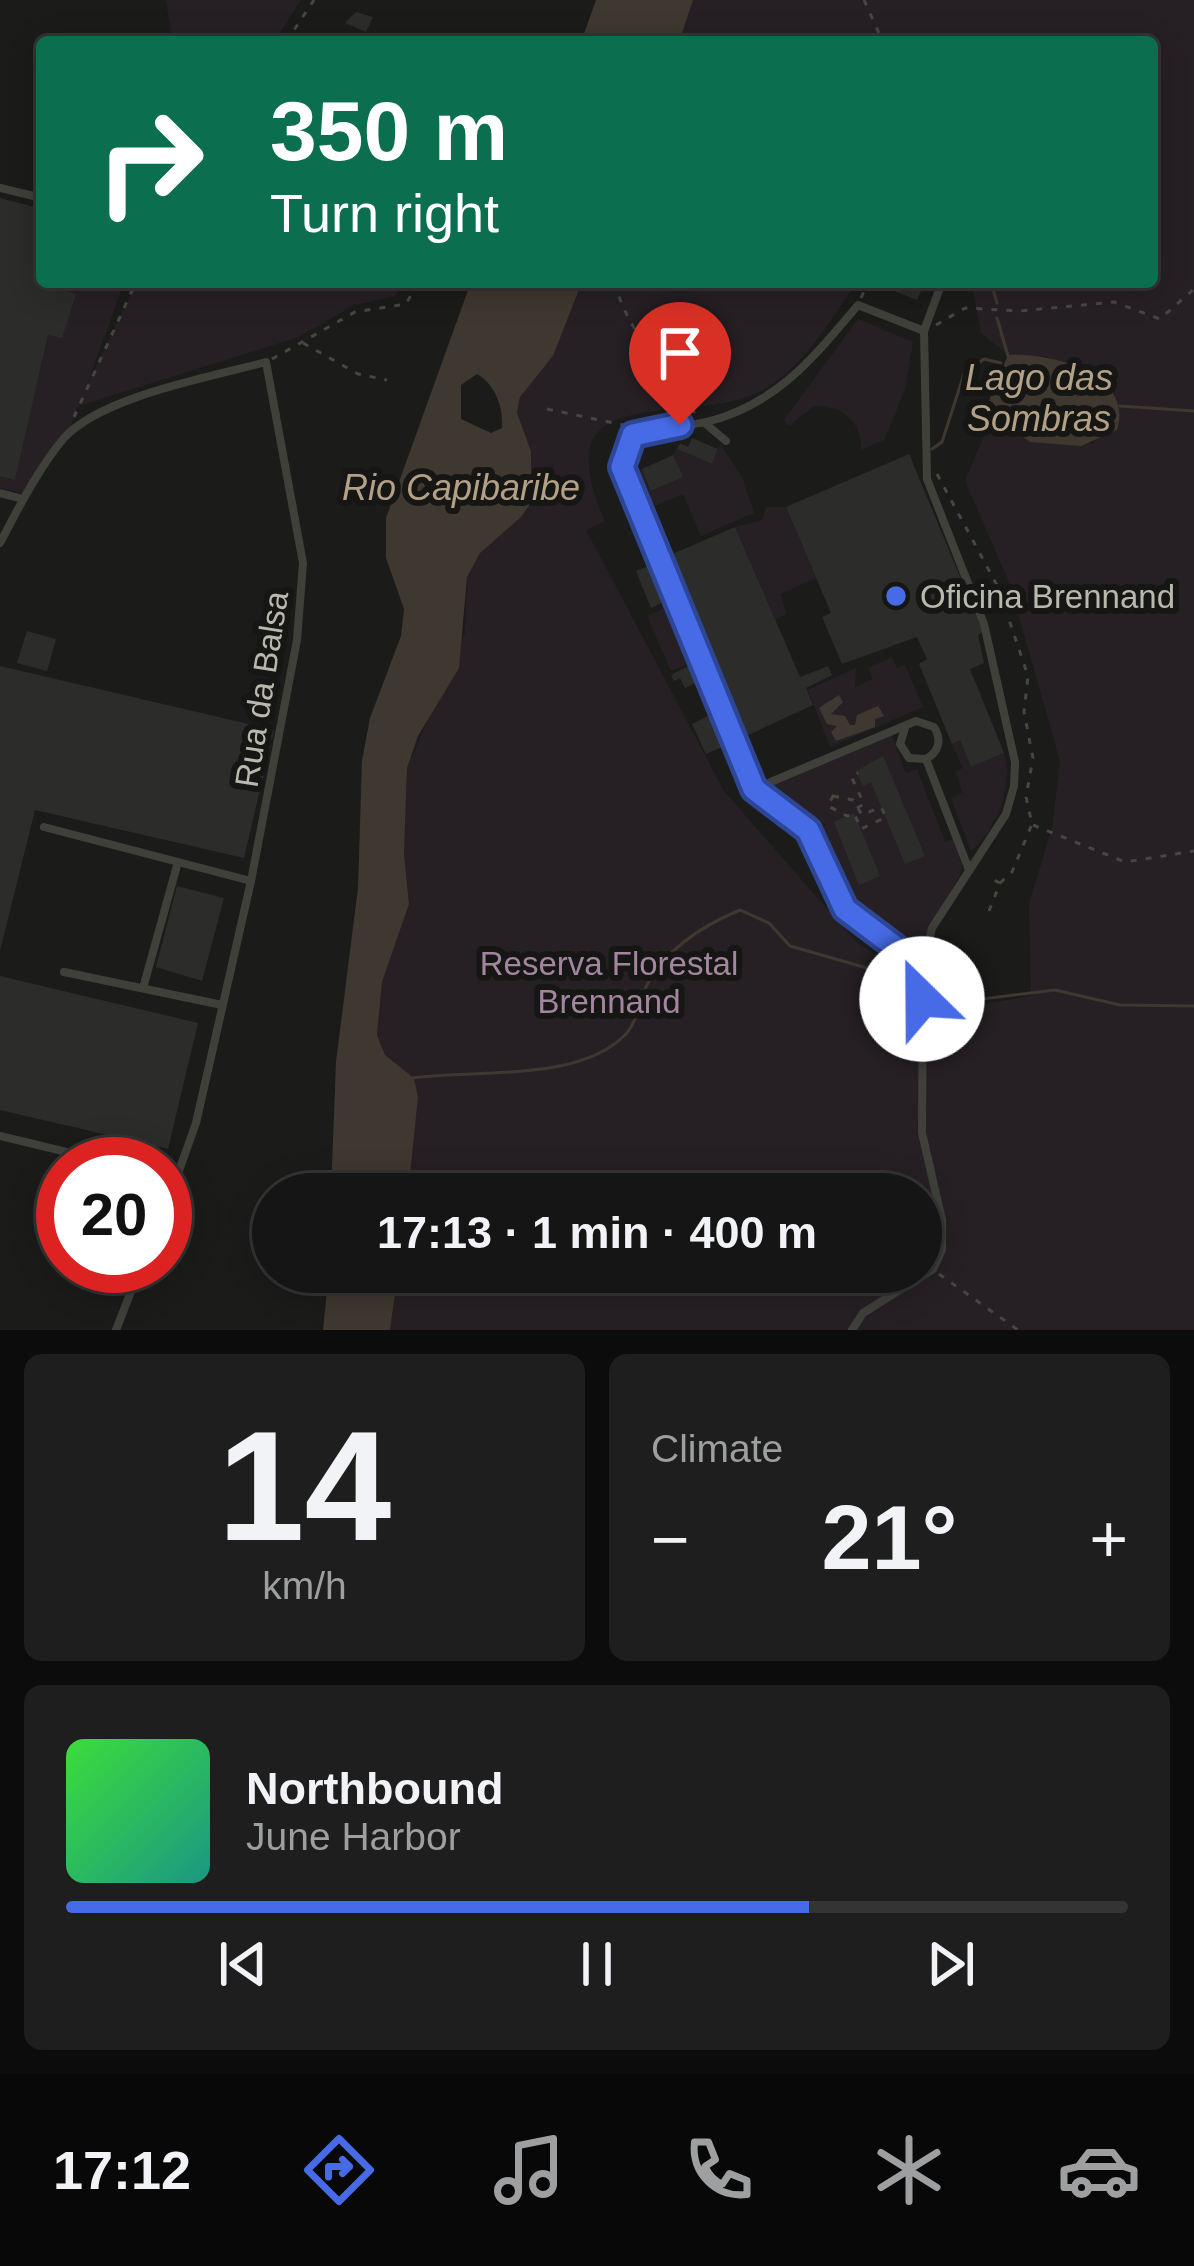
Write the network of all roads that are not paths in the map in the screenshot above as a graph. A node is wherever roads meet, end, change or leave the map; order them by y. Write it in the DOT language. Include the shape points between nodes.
graph roads {
  1 [pos="0,188"];
  2 [pos="36,197"];
  3 [pos="940,288"];
  4 [pos="924,332"];
  5 [pos="705,423"];
  6 [pos="726,441"];
  7 [pos="0,493"];
  8 [pos="23,499"];
  9 [pos="0,543"];
  10 [pos="905,728"];
  11 [pos="926,759"];
  12 [pos="754,789"];
  13 [pos="44,827"];
  14 [pos="178,862"];
  15 [pos="969,871"];
  16 [pos="251,881"];
  17 [pos="923,968"];
  18 [pos="64,972"];
  19 [pos="143,988"];
  20 [pos="222,1005"];
  21 [pos="0,1136"];
  22 [pos="188,1137"];
  23 [pos="36,1145"];
  24 [pos="130,1293"];
  25 [pos="116,1330"];
  26 [pos="852,1330"];
  1 -- 2 [label="lane"];
  3 -- 4 [label="lane"];
  4 -- 5 [label="lane" via="857,305 795,379"];
  4 -- 15 [label="lane" via="927,479 984,624 1016,762 1006,814"];
  5 -- 6 [label="lane"];
  5 -- 12 [label="lane" via="643,429 625,447 622,467"];
  7 -- 8 [label="lane"];
  8 -- 9 [label="lane"];
  8 -- 16 [label="lane, Rua da Balsa" via="67,435 152,394 266,362 303,563 291,683"];
  10 -- 11 [label="lane" via="905,754"];
  10 -- 11 [label="lane" via="916,721 934,727 939,745"];
  10 -- 12 [label="lane"];
  11 -- 15 [label="lane"];
  12 -- 17 [label="lane" via="808,830 845,909"];
  13 -- 14 [label="lane"];
  14 -- 16 [label="lane"];
  14 -- 19 [label="lane"];
  15 -- 17 [label="lane" via="932,928"];
  16 -- 20 [label="lane, Rua da Balsa"];
  17 -- 26 [label="lane" via="922,1132 942,1250 933,1269 863,1313"];
  18 -- 19 [label="lane"];
  19 -- 20 [label="lane"];
  20 -- 22 [label="lane, Rua da Balsa"];
  21 -- 23 [label="lane"];
  24 -- 25 [label="lane"];
}
